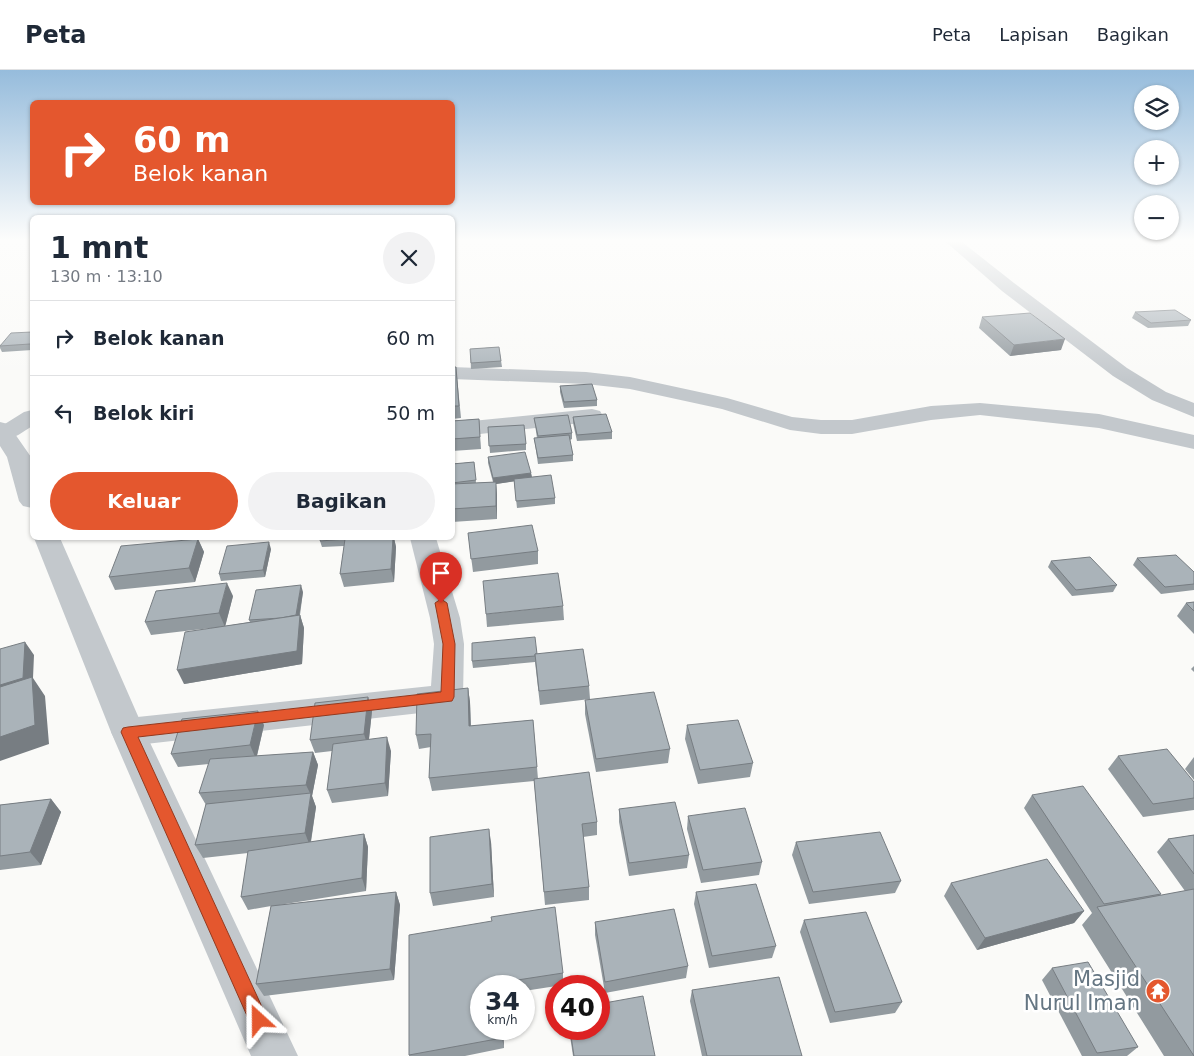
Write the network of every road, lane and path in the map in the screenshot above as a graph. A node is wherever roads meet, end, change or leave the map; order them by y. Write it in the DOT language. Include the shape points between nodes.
graph roads {
  1 [pos="1009,288"];
  2 [pos="455,373"];
  3 [pos="1194,411"];
  4 [pos="592,416"];
  5 [pos="30,419"];
  6 [pos="455,430"];
  7 [pos="2,431"];
  8 [pos="1194,442"];
  9 [pos="30,494"];
  10 [pos="48,540"];
  11 [pos="424,540"];
  12 [pos="128,732"];
  13 [pos="275,1056"];
  1 -- 3 [label="street" via="1120,372 1151,392"];
  2 -- 8 [label="street" via="586,378 630,383 727,404 790,423 821,427 852,427 931,413 980,409 1099,420"];
  4 -- 6 [label="street"];
  5 -- 7 [label="street"];
  7 -- 9 [label="street" via="20,456"];
  10 -- 12 [label="street"];
  11 -- 12 [label="street" via="447,627 447,697"];
  12 -- 13 [label="street"];
}
